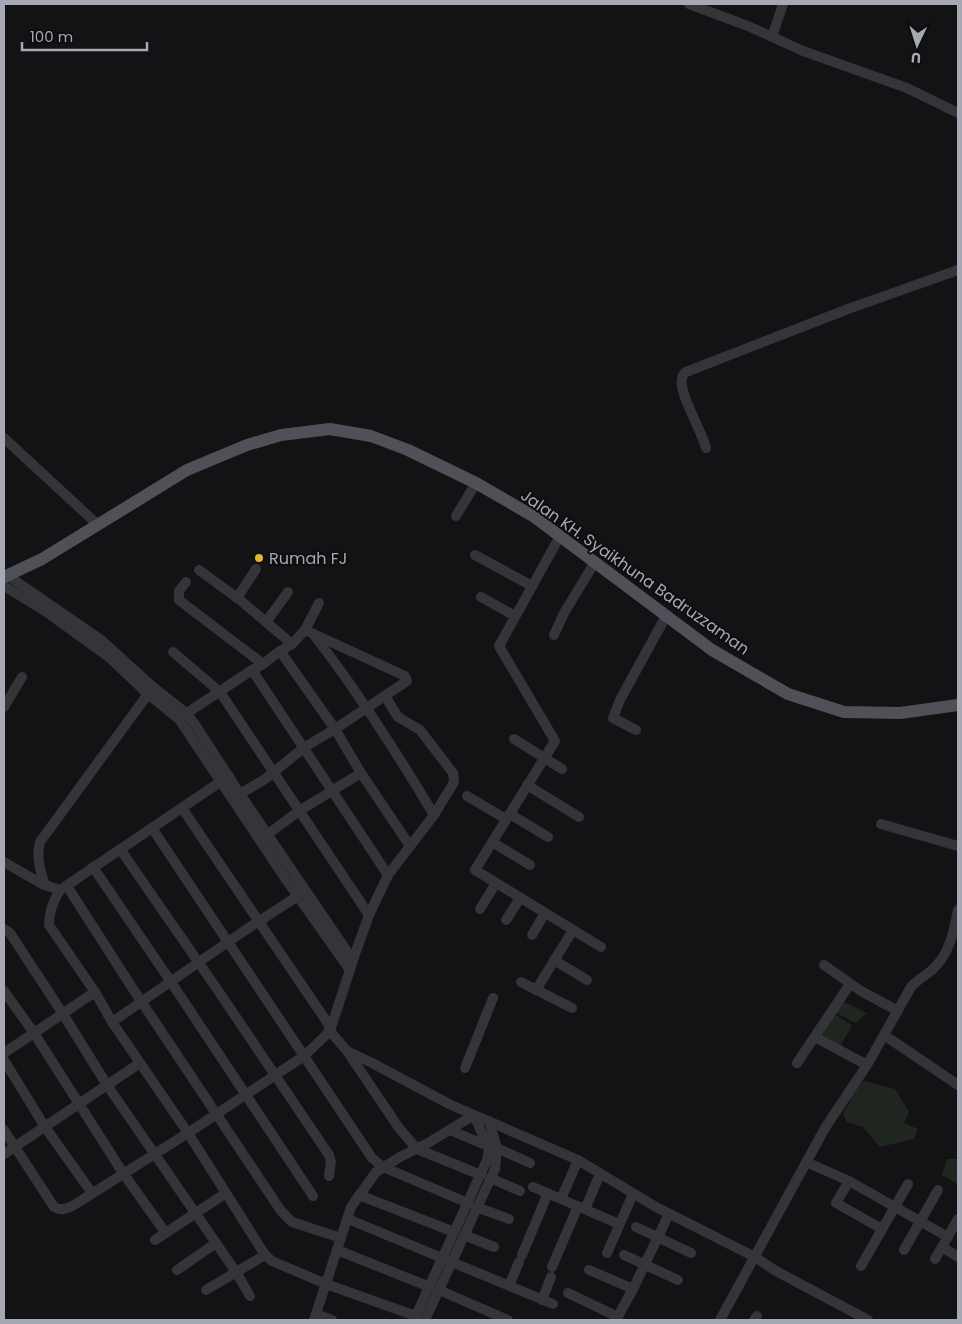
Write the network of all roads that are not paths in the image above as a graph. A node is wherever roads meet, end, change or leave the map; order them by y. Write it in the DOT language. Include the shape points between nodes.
graph roads {
  1 [pos="689,4"];
  2 [pos="783,4"];
  3 [pos="772,37"];
  4 [pos="958,113"];
  5 [pos="958,270"];
  6 [pos="4,438"];
  7 [pos="706,448"];
  8 [pos="476,483"];
  9 [pos="456,516"];
  10 [pos="97,524"];
  11 [pos="560,536"];
  12 [pos="475,555"];
  13 [pos="595,562"];
  14 [pos="256,569"];
  15 [pos="200,570"];
  16 [pos="5,579"];
  17 [pos="186,582"];
  18 [pos="532,586"];
  19 [pos="288,592"];
  20 [pos="481,597"];
  21 [pos="237,598"];
  22 [pos="320,602"];
  23 [pos="515,616"];
  24 [pos="666,616"];
  25 [pos="266,622"];
  26 [pos="309,632"];
  27 [pos="554,635"];
  28 [pos="292,644"];
  29 [pos="280,651"];
  30 [pos="173,652"];
  31 [pos="263,664"];
  32 [pos="252,670"];
  33 [pos="22,677"];
  34 [pos="220,692"];
  35 [pos="148,694"];
  36 [pos="385,696"];
  37 [pos="958,705"];
  38 [pos="4,707"];
  39 [pos="366,708"];
  40 [pos="182,716"];
  41 [pos="335,729"];
  42 [pos="636,730"];
  43 [pos="514,739"];
  44 [pos="304,747"];
  45 [pos="544,758"];
  46 [pos="562,769"];
  47 [pos="273,772"];
  48 [pos="362,773"];
  49 [pos="225,778"];
  50 [pos="527,785"];
  51 [pos="333,790"];
  52 [pos="240,794"];
  53 [pos="467,796"];
  54 [pos="182,808"];
  55 [pos="299,811"];
  56 [pos="434,815"];
  57 [pos="508,817"];
  58 [pos="579,817"];
  59 [pos="881,824"];
  60 [pos="152,828"];
  61 [pos="264,837"];
  62 [pos="548,837"];
  63 [pos="492,842"];
  64 [pos="410,846"];
  65 [pos="958,846"];
  66 [pos="120,849"];
  67 [pos="4,862"];
  68 [pos="530,865"];
  69 [pos="93,867"];
  70 [pos="388,875"];
  71 [pos="496,883"];
  72 [pos="45,885"];
  73 [pos="63,888"];
  74 [pos="302,895"];
  75 [pos="520,898"];
  76 [pos="480,909"];
  77 [pos="958,910"];
  78 [pos="545,913"];
  79 [pos="369,915"];
  80 [pos="506,920"];
  81 [pos="259,922"];
  82 [pos="4,929"];
  83 [pos="573,930"];
  84 [pos="532,935"];
  85 [pos="227,943"];
  86 [pos="601,947"];
  87 [pos="353,960"];
  88 [pos="554,960"];
  89 [pos="199,962"];
  90 [pos="824,965"];
  91 [pos="350,970"];
  92 [pos="587,980"];
  93 [pos="171,982"];
  94 [pos="521,982"];
  95 [pos="850,984"];
  96 [pos="536,990"];
  97 [pos="4,991"];
  98 [pos="95,992"];
  99 [pos="493,998"];
  100 [pos="142,1002"];
  101 [pos="572,1008"];
  102 [pos="898,1011"];
  103 [pos="63,1014"];
  104 [pos="112,1022"];
  105 [pos="330,1029"];
  106 [pos="34,1033"];
  107 [pos="884,1035"];
  108 [pos="815,1036"];
  109 [pos="347,1051"];
  110 [pos="4,1053"];
  111 [pos="304,1056"];
  112 [pos="4,1060"];
  113 [pos="140,1063"];
  114 [pos="797,1063"];
  115 [pos="867,1065"];
  116 [pos="464,1068"];
  117 [pos="275,1076"];
  118 [pos="107,1085"];
  119 [pos="958,1085"];
  120 [pos="246,1095"];
  121 [pos="78,1104"];
  122 [pos="218,1114"];
  123 [pos="474,1115"];
  124 [pos="489,1121"];
  125 [pos="45,1127"];
  126 [pos="4,1130"];
  127 [pos="450,1130"];
  128 [pos="188,1133"];
  129 [pos="483,1144"];
  130 [pos="15,1146"];
  131 [pos="417,1148"];
  132 [pos="497,1148"];
  133 [pos="4,1154"];
  134 [pos="155,1154"];
  135 [pos="578,1160"];
  136 [pos="806,1162"];
  137 [pos="530,1163"];
  138 [pos="383,1167"];
  139 [pos="123,1173"];
  140 [pos="600,1174"];
  141 [pos="329,1176"];
  142 [pos="486,1176"];
  143 [pos="849,1181"];
  144 [pos="908,1184"];
  145 [pos="533,1187"];
  146 [pos="938,1190"];
  147 [pos="520,1191"];
  148 [pos="92,1193"];
  149 [pos="226,1193"];
  150 [pos="548,1193"];
  151 [pos="633,1194"];
  152 [pos="313,1196"];
  153 [pos="359,1196"];
  154 [pos="561,1199"];
  155 [pos="472,1205"];
  156 [pos="894,1207"];
  157 [pos="582,1208"];
  158 [pos="195,1213"];
  159 [pos="669,1214"];
  160 [pos="348,1219"];
  161 [pos="509,1219"];
  162 [pos="958,1219"];
  163 [pos="920,1222"];
  164 [pos="619,1224"];
  165 [pos="636,1227"];
  166 [pos="882,1229"];
  167 [pos="165,1232"];
  168 [pos="459,1234"];
  169 [pos="948,1237"];
  170 [pos="341,1238"];
  171 [pos="658,1238"];
  172 [pos="155,1240"];
  173 [pos="216,1243"];
  174 [pos="942,1247"];
  175 [pos="494,1248"];
  176 [pos="337,1250"];
  177 [pos="904,1250"];
  178 [pos="607,1253"];
  179 [pos="691,1253"];
  180 [pos="624,1255"];
  181 [pos="265,1256"];
  182 [pos="754,1257"];
  183 [pos="958,1257"];
  184 [pos="935,1259"];
  185 [pos="447,1260"];
  186 [pos="645,1265"];
  187 [pos="861,1266"];
  188 [pos="177,1270"];
  189 [pos="589,1270"];
  190 [pos="236,1272"];
  191 [pos="678,1280"];
  192 [pos="326,1284"];
  193 [pos="508,1286"];
  194 [pos="434,1289"];
  195 [pos="633,1289"];
  196 [pos="206,1290"];
  197 [pos="568,1293"];
  198 [pos="250,1296"];
  199 [pos="542,1300"];
  200 [pos="553,1304"];
  201 [pos="315,1317"];
  202 [pos="422,1319"];
  203 [pos="617,1319"];
  204 [pos="332,1320"];
  205 [pos="508,1320"];
  206 [pos="722,1320"];
  207 [pos="868,1320"];
  1 -- 3 [label="street"];
  2 -- 3 [label="street"];
  3 -- 4 [label="street" via="908,88"];
  5 -- 7 [label="street" via="686,372 681,380 685,398"];
  6 -- 10 [label="street"];
  8 -- 9 [label="street"];
  8 -- 10 [label="main road, Jalan KH. Syaikhuna Badruzzaman" via="371,436 330,429 306,431 281,434 247,445 187,470"];
  8 -- 11 [label="main road, Jalan KH. Syaikhuna Badruzzaman" via="534,516"];
  10 -- 16 [label="main road, Jalan KH. Syaikhuna Badruzzaman"];
  11 -- 13 [label="main road, Jalan KH. Syaikhuna Badruzzaman"];
  11 -- 18 [label="street"];
  12 -- 18 [label="street"];
  13 -- 24 [label="main road, Jalan KH. Syaikhuna Badruzzaman"];
  13 -- 27 [label="street"];
  14 -- 21 [label="street"];
  15 -- 21 [label="street"];
  16 -- 35 [label="street" via="110,658"];
  16 -- 40 [label="street" via="100,639"];
  17 -- 31 [label="street" via="179,591 179,600"];
  18 -- 23 [label="street"];
  19 -- 25 [label="street"];
  20 -- 23 [label="street"];
  21 -- 25 [label="street"];
  22 -- 26 [label="street"];
  23 -- 45 [label="street" via="499,646 555,741"];
  24 -- 37 [label="main road, Jalan KH. Syaikhuna Badruzzaman" via="712,650 771,685 788,694 844,712 900,713"];
  24 -- 42 [label="street" via="613,718"];
  25 -- 28 [label="street"];
  26 -- 28 [label="street"];
  26 -- 36 [label="street" via="407,678 406,684"];
  26 -- 39 [label="street"];
  28 -- 29 [label="street"];
  29 -- 31 [label="street"];
  29 -- 41 [label="street"];
  30 -- 34 [label="street"];
  31 -- 32 [label="street"];
  32 -- 34 [label="street"];
  32 -- 44 [label="street"];
  33 -- 38 [label="street"];
  34 -- 40 [label="street"];
  34 -- 47 [label="street"];
  35 -- 40 [label="street"];
  35 -- 72 [label="street" via="40,842 38,866"];
  36 -- 39 [label="street"];
  36 -- 56 [label="street" via="398,717 420,730 454,776 453,784"];
  39 -- 41 [label="street"];
  39 -- 56 [label="street"];
  40 -- 49 [label="street" via="194,722"];
  41 -- 44 [label="street"];
  41 -- 48 [label="street"];
  43 -- 45 [label="street"];
  44 -- 47 [label="street"];
  44 -- 51 [label="street"];
  45 -- 46 [label="street"];
  45 -- 50 [label="street"];
  47 -- 52 [label="street"];
  47 -- 55 [label="street"];
  48 -- 51 [label="street"];
  48 -- 64 [label="street"];
  49 -- 52 [label="street"];
  49 -- 54 [label="street"];
  49 -- 61 [label="street"];
  50 -- 57 [label="street"];
  50 -- 58 [label="street"];
  51 -- 55 [label="street"];
  51 -- 70 [label="street"];
  52 -- 61 [label="street"];
  53 -- 57 [label="street"];
  54 -- 60 [label="street"];
  54 -- 81 [label="street"];
  55 -- 61 [label="street"];
  55 -- 79 [label="street"];
  56 -- 64 [label="street"];
  57 -- 62 [label="street"];
  57 -- 63 [label="street"];
  59 -- 65 [label="street"];
  60 -- 66 [label="street"];
  60 -- 85 [label="street"];
  61 -- 74 [label="street"];
  63 -- 68 [label="street"];
  63 -- 71 [label="street" via="475,870"];
  64 -- 70 [label="street"];
  66 -- 69 [label="street"];
  66 -- 89 [label="street"];
  67 -- 72 [label="street"];
  69 -- 73 [label="street"];
  69 -- 93 [label="street"];
  70 -- 79 [label="street"];
  71 -- 75 [label="street"];
  71 -- 76 [label="street"];
  72 -- 73 [label="street"];
  73 -- 98 [label="street" via="52,907 49,925"];
  73 -- 100 [label="street"];
  74 -- 81 [label="street"];
  74 -- 87 [label="street"];
  74 -- 91 [label="street"];
  75 -- 78 [label="street"];
  75 -- 80 [label="street"];
  77 -- 102 [label="street" via="951,941 944,955 911,987"];
  78 -- 83 [label="street"];
  78 -- 84 [label="street"];
  79 -- 87 [label="street"];
  81 -- 85 [label="street"];
  81 -- 105 [label="street"];
  82 -- 103 [label="street" via="10,933"];
  83 -- 86 [label="street"];
  83 -- 88 [label="street"];
  85 -- 89 [label="street"];
  85 -- 111 [label="street"];
  87 -- 91 [label="street"];
  88 -- 92 [label="street"];
  88 -- 96 [label="street"];
  89 -- 93 [label="street"];
  89 -- 117 [label="street"];
  90 -- 95 [label="street"];
  91 -- 105 [label="street"];
  93 -- 100 [label="street"];
  93 -- 120 [label="street"];
  94 -- 96 [label="street"];
  95 -- 102 [label="street"];
  95 -- 108 [label="street"];
  96 -- 101 [label="street"];
  97 -- 106 [label="street"];
  98 -- 103 [label="street"];
  98 -- 104 [label="street"];
  99 -- 116 [label="street"];
  100 -- 104 [label="street"];
  100 -- 122 [label="street"];
  102 -- 107 [label="street"];
  103 -- 106 [label="street"];
  103 -- 118 [label="street"];
  104 -- 113 [label="street"];
  105 -- 109 [label="street"];
  105 -- 111 [label="street"];
  106 -- 110 [label="street"];
  106 -- 121 [label="street"];
  107 -- 115 [label="street"];
  107 -- 119 [label="street"];
  108 -- 114 [label="street"];
  108 -- 115 [label="street"];
  109 -- 123 [label="street"];
  109 -- 131 [label="street" via="399,1128"];
  111 -- 117 [label="street"];
  111 -- 138 [label="street" via="372,1158"];
  112 -- 125 [label="street"];
  113 -- 118 [label="street"];
  113 -- 128 [label="street"];
  115 -- 136 [label="street"];
  117 -- 120 [label="street"];
  117 -- 141 [label="street" via="329,1155"];
  118 -- 121 [label="street"];
  118 -- 134 [label="street"];
  120 -- 122 [label="street"];
  120 -- 152 [label="street"];
  121 -- 125 [label="street"];
  121 -- 139 [label="street"];
  122 -- 128 [label="street"];
  122 -- 170 [label="street" via="292,1222"];
  123 -- 124 [label="street"];
  123 -- 127 [label="street"];
  123 -- 142 [label="street" via="489,1150"];
  124 -- 132 [label="street"];
  124 -- 135 [label="street"];
  125 -- 130 [label="street"];
  125 -- 148 [label="street"];
  126 -- 130 [label="street"];
  127 -- 129 [label="street"];
  127 -- 131 [label="street"];
  128 -- 134 [label="street"];
  128 -- 149 [label="street"];
  130 -- 133 [label="street"];
  130 -- 148 [label="street" via="54,1207 65,1209"];
  131 -- 138 [label="street"];
  131 -- 142 [label="street"];
  132 -- 137 [label="street"];
  132 -- 142 [label="street" via="495,1169"];
  134 -- 139 [label="street"];
  134 -- 158 [label="street"];
  135 -- 140 [label="street"];
  135 -- 154 [label="street"];
  136 -- 143 [label="street"];
  136 -- 182 [label="street"];
  138 -- 153 [label="street"];
  138 -- 155 [label="street"];
  139 -- 148 [label="street"];
  139 -- 167 [label="street"];
  140 -- 151 [label="street"];
  140 -- 157 [label="street"];
  142 -- 147 [label="street"];
  142 -- 155 [label="street"];
  143 -- 156 [label="street"];
  143 -- 166 [label="street" via="836,1204"];
  144 -- 156 [label="street"];
  145 -- 150 [label="street"];
  146 -- 163 [label="street"];
  149 -- 158 [label="street"];
  149 -- 181 [label="street"];
  150 -- 154 [label="street"];
  150 -- 193 [label="street"];
  151 -- 159 [label="street"];
  151 -- 164 [label="street"];
  153 -- 160 [label="street"];
  153 -- 168 [label="street"];
  154 -- 157 [label="street"];
  155 -- 161 [label="street"];
  155 -- 168 [label="street"];
  156 -- 163 [label="street"];
  156 -- 166 [label="street"];
  157 -- 164 [label="street"];
  157 -- 199 [label="street"];
  158 -- 167 [label="street"];
  158 -- 173 [label="street"];
  159 -- 171 [label="street"];
  159 -- 182 [label="street"];
  160 -- 170 [label="street"];
  160 -- 185 [label="street"];
  162 -- 169 [label="street"];
  163 -- 169 [label="street"];
  163 -- 177 [label="street"];
  164 -- 178 [label="street"];
  165 -- 171 [label="street"];
  166 -- 187 [label="street"];
  167 -- 172 [label="street"];
  168 -- 175 [label="street"];
  168 -- 185 [label="street"];
  169 -- 174 [label="street"];
  170 -- 176 [label="street"];
  171 -- 179 [label="street"];
  171 -- 186 [label="street"];
  173 -- 188 [label="street"];
  173 -- 190 [label="street"];
  174 -- 183 [label="street"];
  174 -- 184 [label="street"];
  176 -- 192 [label="street"];
  176 -- 194 [label="street"];
  180 -- 186 [label="street"];
  181 -- 190 [label="street"];
  181 -- 192 [label="street" via="272,1262"];
  182 -- 206 [label="street"];
  182 -- 207 [label="street"];
  185 -- 193 [label="street"];
  185 -- 194 [label="street"];
  186 -- 191 [label="street"];
  186 -- 195 [label="street"];
  189 -- 195 [label="street"];
  190 -- 196 [label="street"];
  190 -- 198 [label="street"];
  192 -- 201 [label="street"];
  192 -- 202 [label="street"];
  193 -- 199 [label="street"];
  194 -- 202 [label="street"];
  194 -- 205 [label="street"];
  195 -- 203 [label="street"];
  197 -- 203 [label="street"];
  199 -- 200 [label="street"];
  201 -- 204 [label="street"];
}
